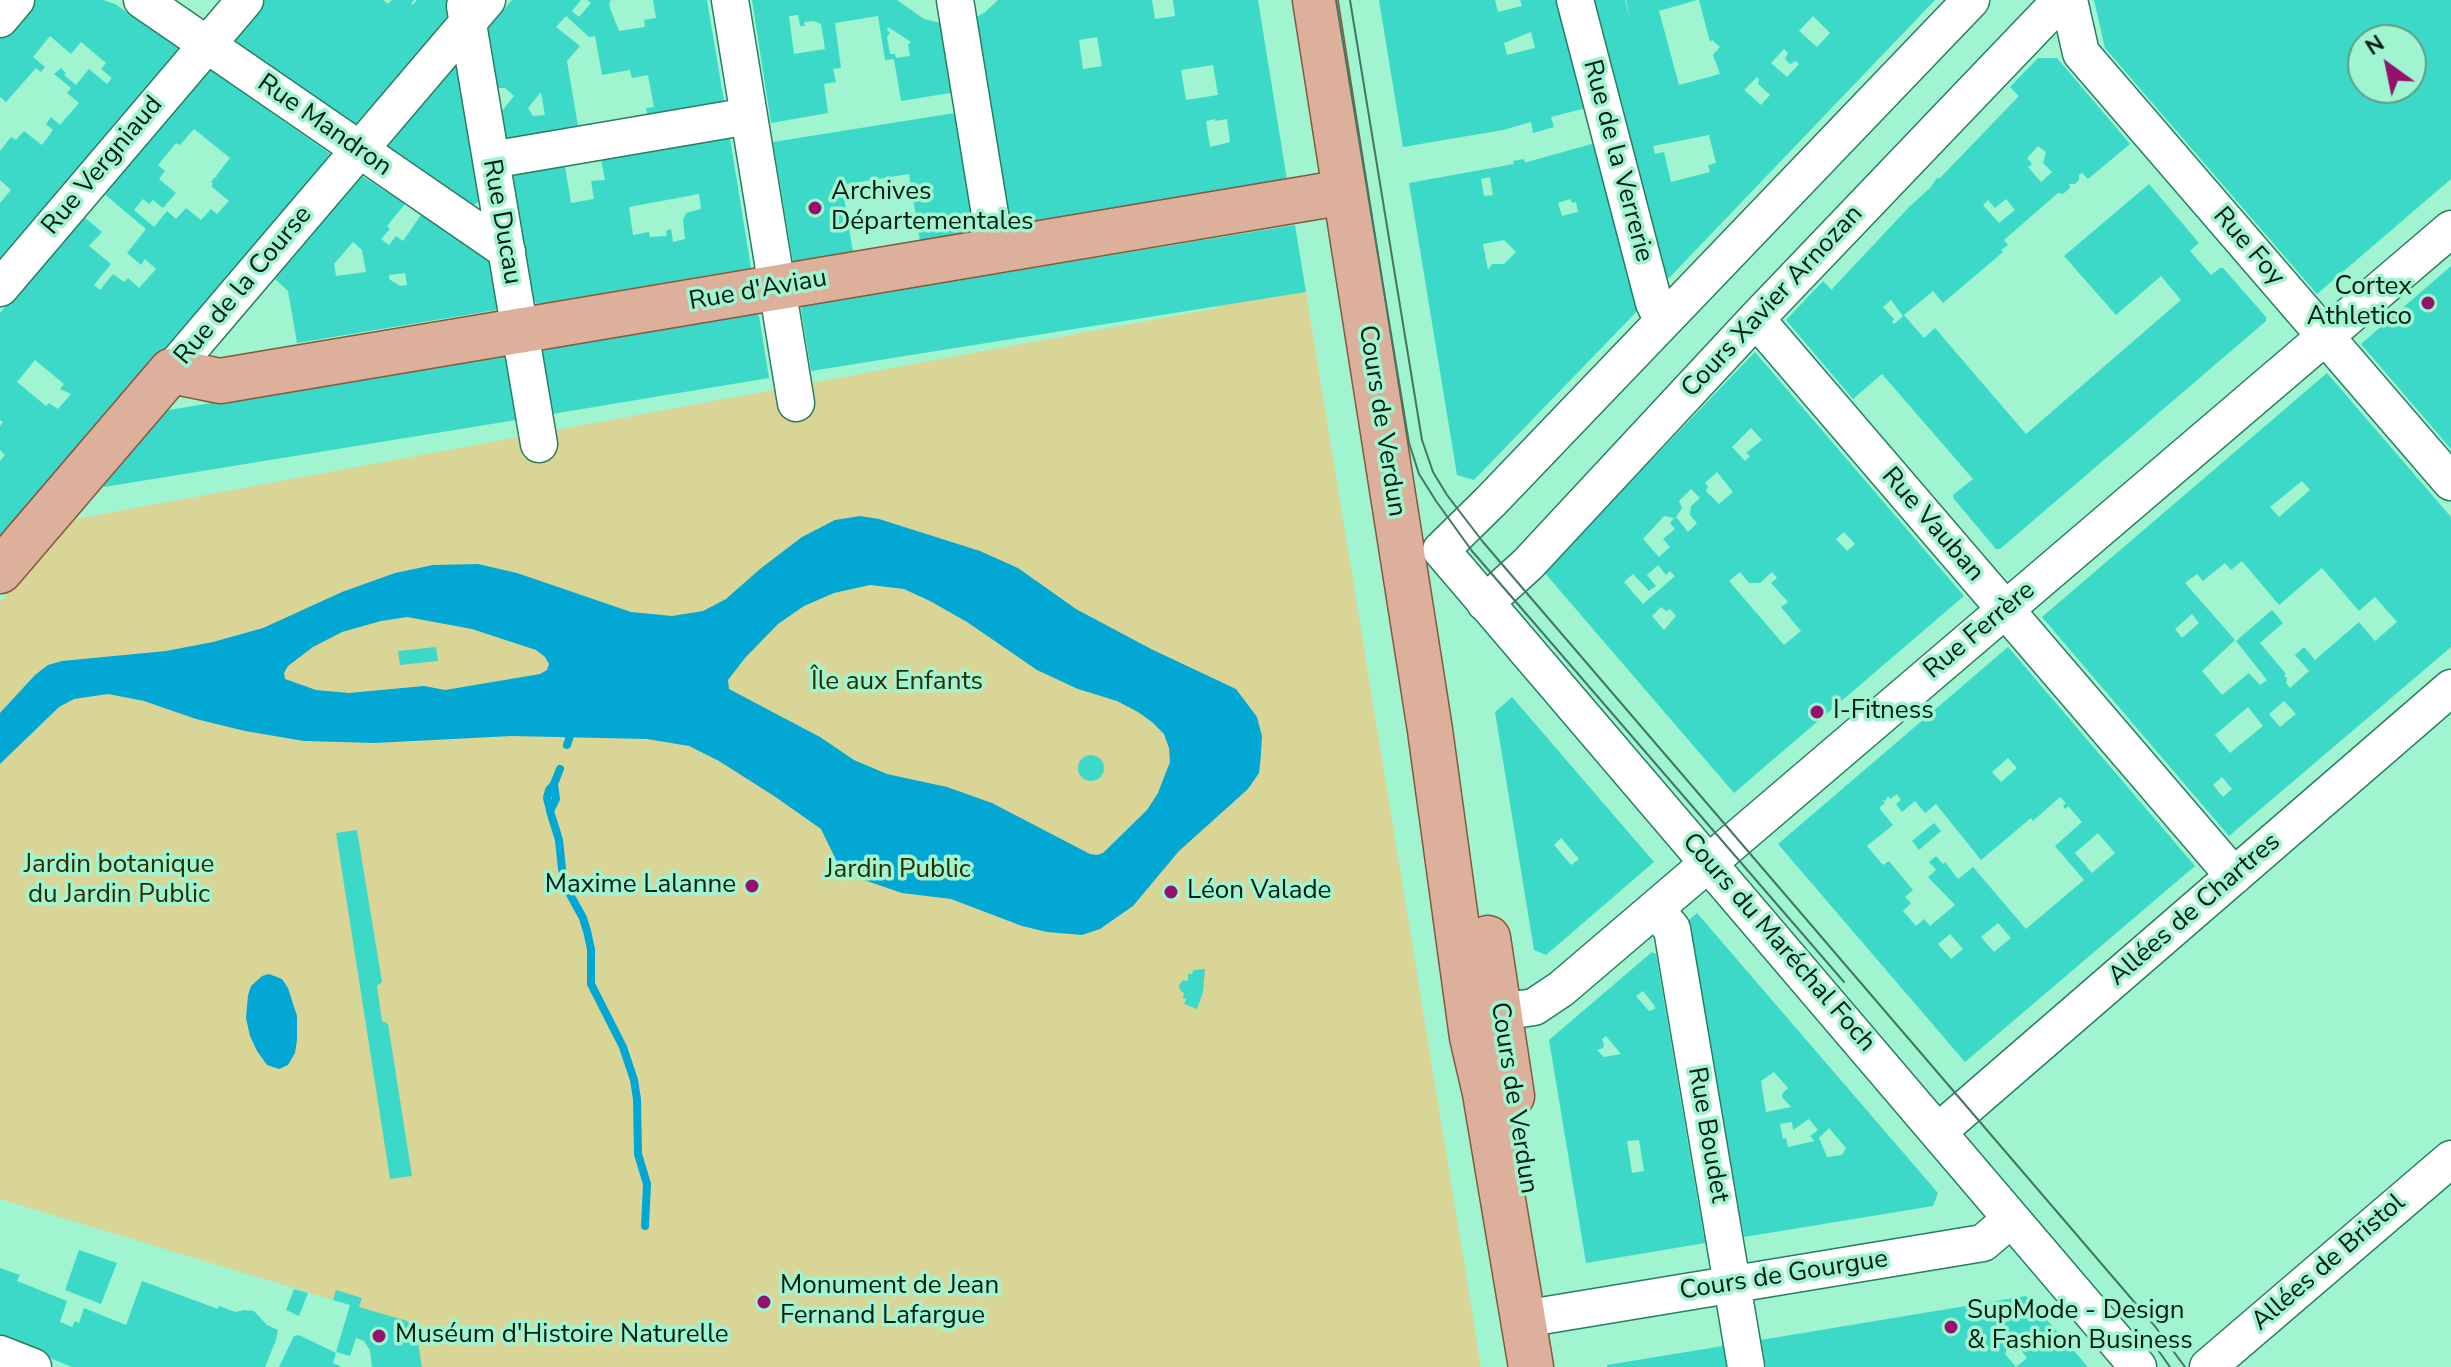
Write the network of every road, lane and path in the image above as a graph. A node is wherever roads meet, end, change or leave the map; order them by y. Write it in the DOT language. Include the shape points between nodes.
graph roads {
  1 [pos="16,0"];
  2 [pos="142,0"];
  3 [pos="245,0"];
  4 [pos="730,0"];
  5 [pos="950,0"];
  6 [pos="1315,0"];
  7 [pos="1575,0"];
  8 [pos="1971,0"];
  9 [pos="2061,0"];
  10 [pos="2069,0"];
  11 [pos="473,7"];
  12 [pos="0,19"];
  13 [pos="207,45"];
  14 [pos="749,116"];
  15 [pos="359,150"];
  16 [pos="491,160"];
  17 [pos="1345,192"];
  18 [pos="2451,229"];
  19 [pos="507,251"];
  20 [pos="996,251"];
  21 [pos="0,288"];
  22 [pos="777,288"];
  23 [pos="1665,317"];
  24 [pos="1756,319"];
  25 [pos="520,331"];
  26 [pos="2325,337"];
  27 [pos="171,371"];
  28 [pos="796,403"];
  29 [pos="539,444"];
  30 [pos="2451,482"];
  31 [pos="1422,554"];
  32 [pos="0,571"];
  33 [pos="1485,603"];
  34 [pos="2005,610"];
  35 [pos="2451,688"];
  36 [pos="1445,843"];
  37 [pos="1709,863"];
  38 [pos="2234,876"];
  39 [pos="1655,909"];
  40 [pos="1456,927"];
  41 [pos="1500,1012"];
  42 [pos="1939,1131"];
  43 [pos="2451,1159"];
  44 [pos="2011,1219"];
  45 [pos="1732,1284"];
  46 [pos="1536,1317"];
  47 [pos="0,1354"];
  48 [pos="33,1367"];
  49 [pos="1531,1367"];
  50 [pos="1556,1367"];
  51 [pos="1746,1367"];
  52 [pos="2138,1367"];
  53 [pos="2208,1367"];
  1 -- 12 [label="street"];
  2 -- 13 [label="street, Rue Mandron"];
  3 -- 13 [label="street, Rue Vergniaud"];
  4 -- 14 [label="street"];
  5 -- 20 [label="street"];
  6 -- 17 [label="main road, Cours de Verdun"];
  7 -- 23 [label="street, Rue de la Verrerie" via="1654,303"];
  8 -- 23 [label="street"];
  9 -- 24 [label="street, Cours Xavier Arnozan"];
  10 -- 26 [label="street, Rue Foy" via="2081,53"];
  11 -- 15 [label="street, Rue de la Course"];
  11 -- 16 [label="street, Rue Ducau"];
  13 -- 15 [label="street, Rue Mandron"];
  13 -- 21 [label="street, Rue Vergniaud"];
  14 -- 16 [label="street"];
  14 -- 22 [label="street"];
  15 -- 19 [label="street, Rue Mandron"];
  15 -- 27 [label="street, Rue de la Course"];
  16 -- 19 [label="street, Rue Ducau"];
  17 -- 20 [label="main road, Rue d'Aviau"];
  17 -- 31 [label="main road, Cours de Verdun"];
  18 -- 26 [label="street, Rue Ferrère"];
  19 -- 25 [label="street, Rue Ducau"];
  20 -- 22 [label="main road, Rue d'Aviau"];
  22 -- 25 [label="main road, Rue d'Aviau"];
  22 -- 28 [label="street"];
  23 -- 31 [label="street" via="1490,502"];
  24 -- 33 [label="street, Cours Xavier Arnozan" via="1528,564"];
  24 -- 34 [label="street, Rue Vauban"];
  25 -- 27 [label="main road, Rue d'Aviau" via="220,381"];
  25 -- 29 [label="street, Rue Ducau"];
  26 -- 30 [label="street, Rue Foy"];
  26 -- 34 [label="street, Rue Ferrère"];
  27 -- 32 [label="main road, Rue de la Course"];
  31 -- 33 [label="street, Cours du Maréchal Foch"];
  31 -- 36 [label="main road, Cours de Verdun" via="1430,730"];
  33 -- 37 [label="street, Cours du Maréchal Foch"];
  34 -- 37 [label="street, Rue Ferrère"];
  34 -- 38 [label="street, Rue Vauban"];
  35 -- 38 [label="street, Allées de Chartres"];
  36 -- 40 [label="main road, Cours de Verdun"];
  36 -- 41 [label="main road, Cours de Verdun" via="1477,872"];
  37 -- 39 [label="street, Rue Ferrère"];
  37 -- 42 [label="street, Cours du Maréchal Foch"];
  38 -- 42 [label="street, Allées de Chartres"];
  39 -- 41 [label="street, Rue Ferrère" via="1534,1007"];
  39 -- 45 [label="street, Rue Boudet" via="1672,929"];
  40 -- 41 [label="street" via="1485,997"];
  40 -- 46 [label="main road, Cours de Verdun" via="1472,1037"];
  41 -- 46 [label="main road, Cours de Verdun"];
  42 -- 44 [label="street, Cours du Maréchal Foch"];
  43 -- 53 [label="street, Allées de Bristol"];
  44 -- 45 [label="street, Cours de Gourgue" via="1983,1243"];
  44 -- 52 [label="street, Cours du Maréchal Foch"];
  45 -- 46 [label="street, Cours de Gourgue"];
  45 -- 51 [label="street, Rue Boudet"];
  46 -- 49 [label="main road, Cours de Verdun"];
  46 -- 50 [label="main road, Cours de Verdun"];
  47 -- 48 [label="street"];
}
